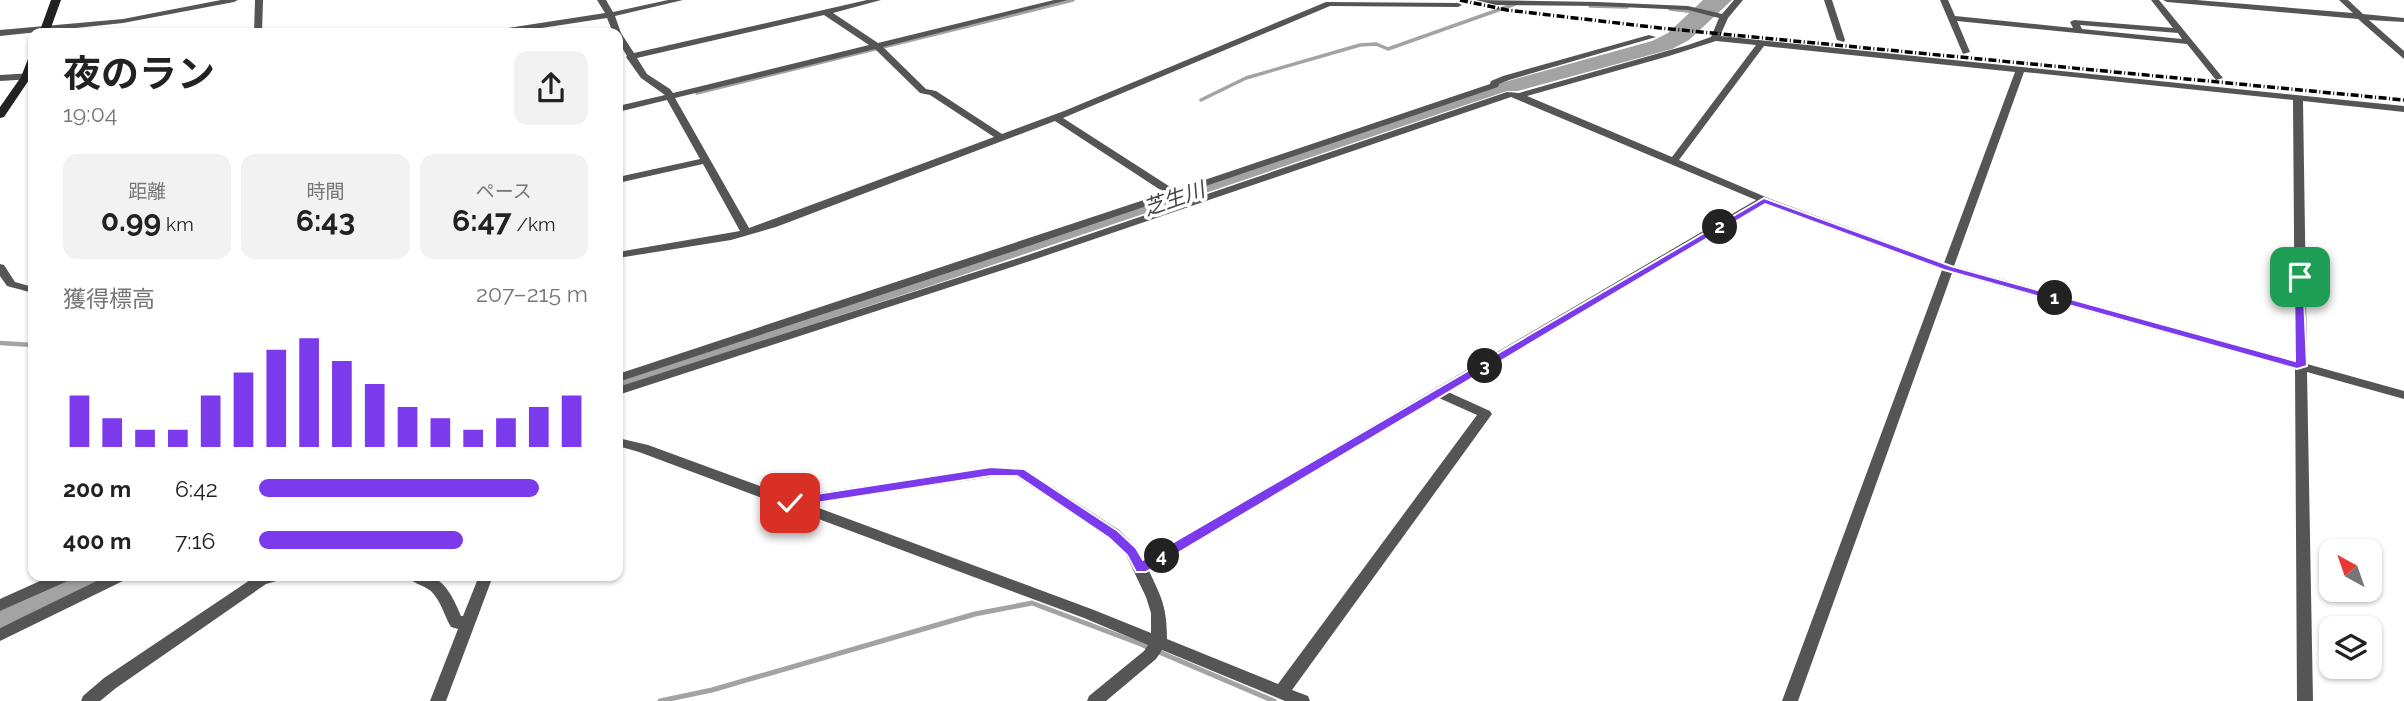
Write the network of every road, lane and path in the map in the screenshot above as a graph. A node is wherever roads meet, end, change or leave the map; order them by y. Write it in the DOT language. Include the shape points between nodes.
graph roads {
  1 [pos="56,0"];
  2 [pos="234,0"];
  3 [pos="260,0"];
  4 [pos="601,0"];
  5 [pos="678,0"];
  6 [pos="877,0"];
  7 [pos="1065,0"];
  8 [pos="1480,0"];
  9 [pos="1701,0"];
  10 [pos="1739,0"];
  11 [pos="1828,0"];
  12 [pos="1944,0"];
  13 [pos="2155,0"];
  14 [pos="2167,0"];
  15 [pos="2343,0"];
  16 [pos="1514,1"];
  17 [pos="1325,2"];
  18 [pos="1599,2"];
  19 [pos="2217,2"];
  20 [pos="1458,5"];
  21 [pos="1690,9"];
  22 [pos="827,12"];
  23 [pos="610,15"];
  24 [pos="1722,17"];
  25 [pos="2361,17"];
  26 [pos="1952,18"];
  27 [pos="2404,20"];
  28 [pos="559,23"];
  29 [pos="46,28"];
  30 [pos="73,28"];
  31 [pos="258,28"];
  32 [pos="527,28"];
  33 [pos="562,28"];
  34 [pos="615,28"];
  35 [pos="2181,31"];
  36 [pos="28,32"];
  37 [pos="2080,32"];
  38 [pos="0,33"];
  39 [pos="1715,38"];
  40 [pos="1841,40"];
  41 [pos="2189,42"];
  42 [pos="623,45"];
  43 [pos="1760,45"];
  44 [pos="879,48"];
  45 [pos="2400,48"];
  46 [pos="1671,52"];
  47 [pos="1966,52"];
  48 [pos="2404,56"];
  49 [pos="630,57"];
  50 [pos="2020,70"];
  51 [pos="28,76"];
  52 [pos="0,78"];
  53 [pos="2219,78"];
  54 [pos="28,79"];
  55 [pos="1519,96"];
  56 [pos="671,97"];
  57 [pos="2298,98"];
  58 [pos="623,108"];
  59 [pos="2404,109"];
  60 [pos="0,115"];
  61 [pos="1055,117"];
  62 [pos="1001,138"];
  63 [pos="707,160"];
  64 [pos="1674,161"];
  65 [pos="623,179"];
  66 [pos="1174,194"];
  67 [pos="1764,201"];
  68 [pos="746,233"];
  69 [pos="623,254"];
  70 [pos="0,267"];
  71 [pos="1948,268"];
  72 [pos="28,289"];
  73 [pos="2301,366"];
  74 [pos="623,375"];
  75 [pos="623,389"];
  76 [pos="1439,393"];
  77 [pos="2404,395"];
  78 [pos="623,444"];
  79 [pos="790,503"];
  80 [pos="1141,568"];
  81 [pos="54,581"];
  82 [pos="110,581"];
  83 [pos="260,581"];
  84 [pos="430,581"];
  85 [pos="484,581"];
  86 [pos="0,605"];
  87 [pos="468,621"];
  88 [pos="0,635"];
  89 [pos="1155,648"];
  90 [pos="1281,692"];
  91 [pos="89,701"];
  92 [pos="438,701"];
  93 [pos="1095,701"];
  94 [pos="1302,701"];
  95 [pos="1790,701"];
  96 [pos="2305,701"];
  1 -- 29 [label="main road"];
  2 -- 30 [label="street"];
  3 -- 31 [label="street"];
  4 -- 23 [label="street"];
  5 -- 23 [label="street"];
  6 -- 22 [label="street"];
  7 -- 44 [label="street"];
  8 -- 16 [label="street"];
  9 -- 21 [label="street"];
  10 -- 24 [label="street"];
  11 -- 40 [label="street"];
  12 -- 26 [label="street"];
  13 -- 35 [label="street"];
  14 -- 19 [label="street"];
  15 -- 25 [label="street"];
  16 -- 18 [label="street"];
  17 -- 20 [label="street"];
  17 -- 61 [label="street"];
  18 -- 21 [label="street"];
  19 -- 25 [label="street"];
  21 -- 24 [label="street"];
  22 -- 44 [label="street"];
  22 -- 49 [label="street"];
  23 -- 28 [label="street"];
  23 -- 34 [label="street"];
  24 -- 39 [label="street"];
  25 -- 27 [label="street"];
  25 -- 45 [label="street"];
  26 -- 37 [label="street"];
  26 -- 47 [label="street"];
  28 -- 32 [label="street"];
  28 -- 33 [label="street"];
  35 -- 37 [label="street" via="2074,22"];
  35 -- 41 [label="street"];
  36 -- 38 [label="street"];
  37 -- 41 [label="street"];
  39 -- 43 [label="street"];
  39 -- 46 [label="street"];
  41 -- 53 [label="street"];
  42 -- 49 [label="street"];
  43 -- 50 [label="street"];
  43 -- 64 [label="street"];
  44 -- 56 [label="street"];
  44 -- 62 [label="street" via="923,91"];
  45 -- 48 [label="street"];
  46 -- 55 [label="street"];
  46 -- 66 [label="street" via="1648,40 1506,78"];
  49 -- 56 [label="street" via="644,76"];
  50 -- 57 [label="street"];
  50 -- 71 [label="street"];
  51 -- 52 [label="street"];
  54 -- 60 [label="main road"];
  55 -- 64 [label="street"];
  55 -- 75 [label="street" via="1510,94 1023,260"];
  56 -- 58 [label="street"];
  56 -- 63 [label="street"];
  57 -- 59 [label="street"];
  57 -- 73 [label="street"];
  61 -- 62 [label="street"];
  61 -- 66 [label="street"];
  62 -- 68 [label="street"];
  63 -- 65 [label="street"];
  63 -- 68 [label="street"];
  64 -- 67 [label="street"];
  66 -- 74 [label="street"];
  67 -- 71 [label="street"];
  67 -- 76 [label="street"];
  68 -- 69 [label="street"];
  70 -- 72 [label="street" via="11,285"];
  71 -- 73 [label="street"];
  71 -- 95 [label="street"];
  73 -- 77 [label="street"];
  73 -- 96 [label="street"];
  76 -- 80 [label="street"];
  76 -- 90 [label="street" via="1485,414"];
  78 -- 79 [label="street"];
  79 -- 80 [label="street" via="991,471 1020,472 1114,534"];
  79 -- 89 [label="street"];
  80 -- 89 [label="street" via="1159,613"];
  81 -- 86 [label="street"];
  82 -- 88 [label="street"];
  83 -- 91 [label="street"];
  84 -- 87 [label="street" via="444,595 456,623"];
  85 -- 87 [label="street"];
  87 -- 92 [label="street"];
  89 -- 90 [label="street"];
  89 -- 93 [label="street"];
  90 -- 94 [label="street"];
}
